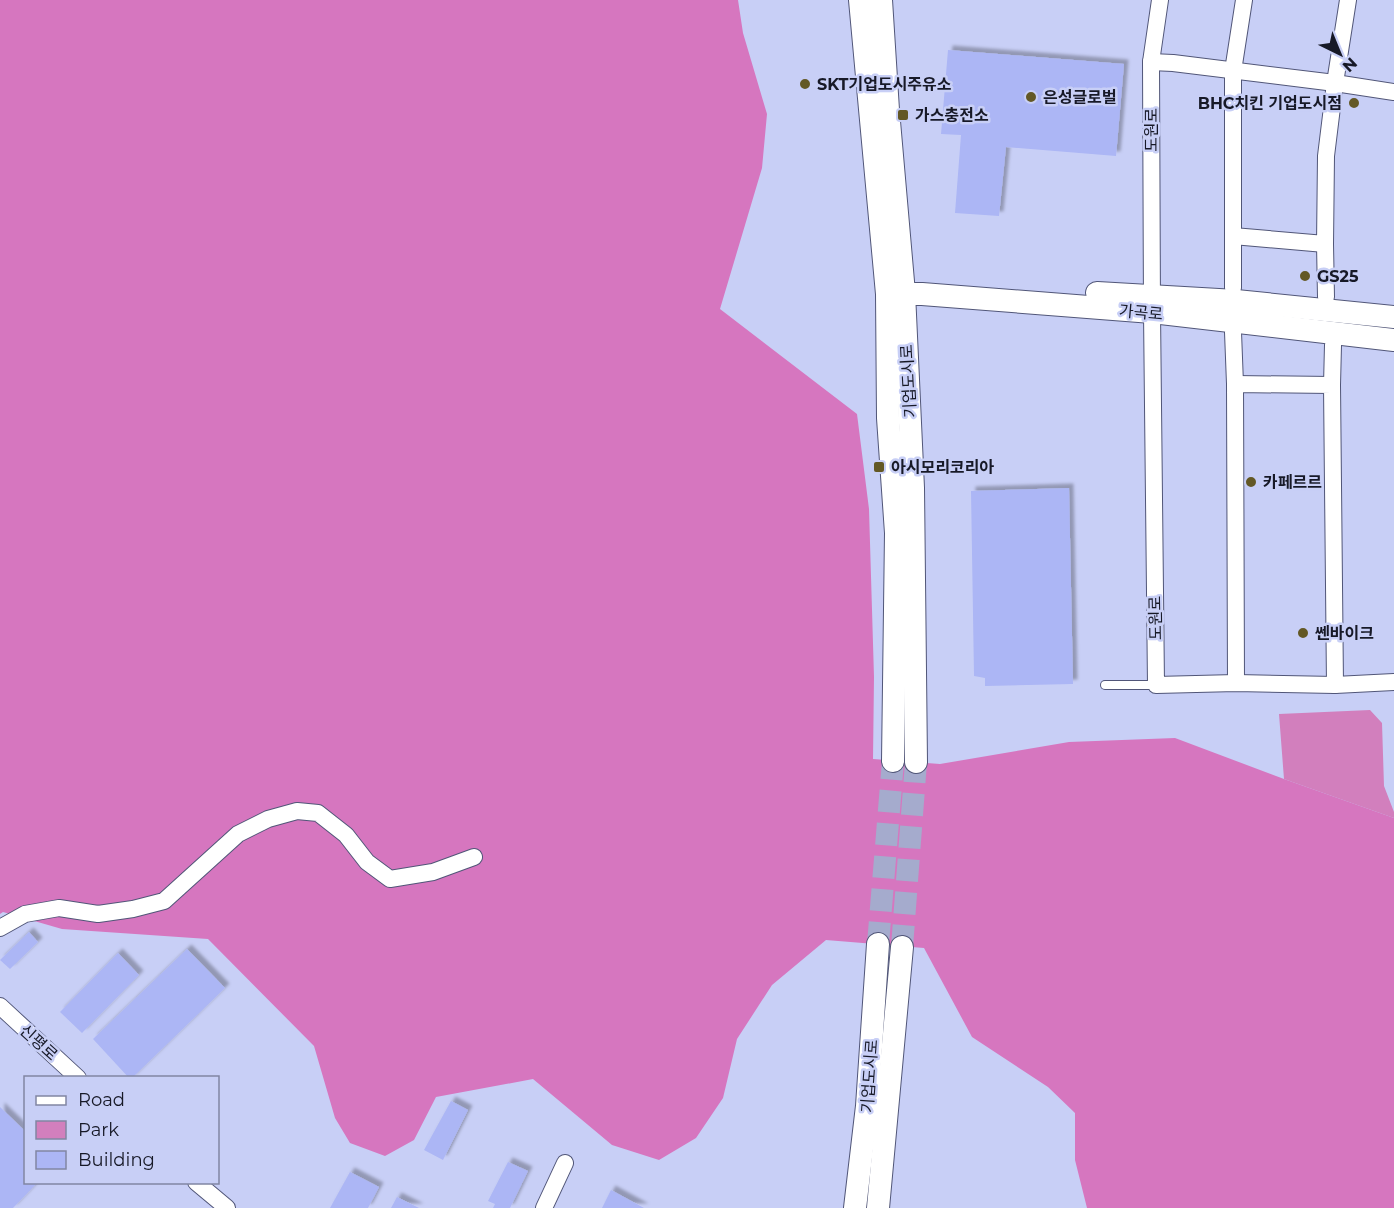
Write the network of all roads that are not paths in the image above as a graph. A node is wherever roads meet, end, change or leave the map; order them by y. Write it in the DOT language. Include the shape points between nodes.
graph roads {
  1 [pos="860,0"];
  2 [pos="881,0"];
  3 [pos="1160,0"];
  4 [pos="1244,0"];
  5 [pos="1348,0"];
  6 [pos="1151,62"];
  7 [pos="1233,71"];
  8 [pos="1335,83"];
  9 [pos="1394,92"];
  10 [pos="1233,236"];
  11 [pos="1325,244"];
  12 [pos="895,288"];
  13 [pos="1233,288"];
  14 [pos="1326,297"];
  15 [pos="1152,304"];
  16 [pos="1394,317"];
  17 [pos="1233,332"];
  18 [pos="1394,340"];
  19 [pos="1333,345"];
  20 [pos="1235,384"];
  21 [pos="1332,385"];
  22 [pos="1394,682"];
  23 [pos="1236,684"];
  24 [pos="1106,685"];
  25 [pos="1156,685"];
  26 [pos="1335,685"];
  27 [pos="904,762"];
  28 [pos="474,857"];
  29 [pos="0,928"];
  30 [pos="878,944"];
  31 [pos="902,947"];
  32 [pos="0,1006"];
  33 [pos="77,1076"];
  34 [pos="565,1163"];
  35 [pos="198,1184"];
  36 [pos="227,1208"];
  37 [pos="544,1208"];
  38 [pos="855,1208"];
  39 [pos="878,1208"];
  1 -- 12 [label="street, 기업도시로"];
  2 -- 12 [label="street, 기업도시로"];
  3 -- 6 [label="street, 도원로"];
  4 -- 7 [label="street"];
  5 -- 8 [label="street"];
  6 -- 7 [label="street"];
  6 -- 15 [label="street, 도원로"];
  7 -- 8 [label="street"];
  7 -- 10 [label="street"];
  8 -- 9 [label="street"];
  8 -- 11 [label="street" via="1326,156"];
  10 -- 11 [label="street"];
  10 -- 13 [label="street"];
  11 -- 14 [label="street"];
  12 -- 15 [label="street, 가곡로"];
  12 -- 27 [label="street, 기업도시로" via="913,488"];
  15 -- 16 [label="street, 가곡로" via="1236,301"];
  15 -- 18 [label="street, 가곡로"];
  15 -- 25 [label="street, 도원로"];
  17 -- 20 [label="street"];
  19 -- 21 [label="street"];
  20 -- 21 [label="street"];
  20 -- 23 [label="street"];
  21 -- 26 [label="street"];
  22 -- 26 [label="street"];
  23 -- 25 [label="street"];
  23 -- 26 [label="street"];
  24 -- 25 [label="lane"];
  28 -- 29 [label="street" via="433,872 390,879 367,862 346,835 318,813 297,811 268,819 238,834 164,900 98,914 59,908 25,914"];
  30 -- 38 [label="street, 기업도시로" via="867,1106"];
  31 -- 39 [label="street, 기업도시로"];
  32 -- 33 [label="street, 신평로"];
  34 -- 37 [label="street"];
  35 -- 36 [label="street"];
}
